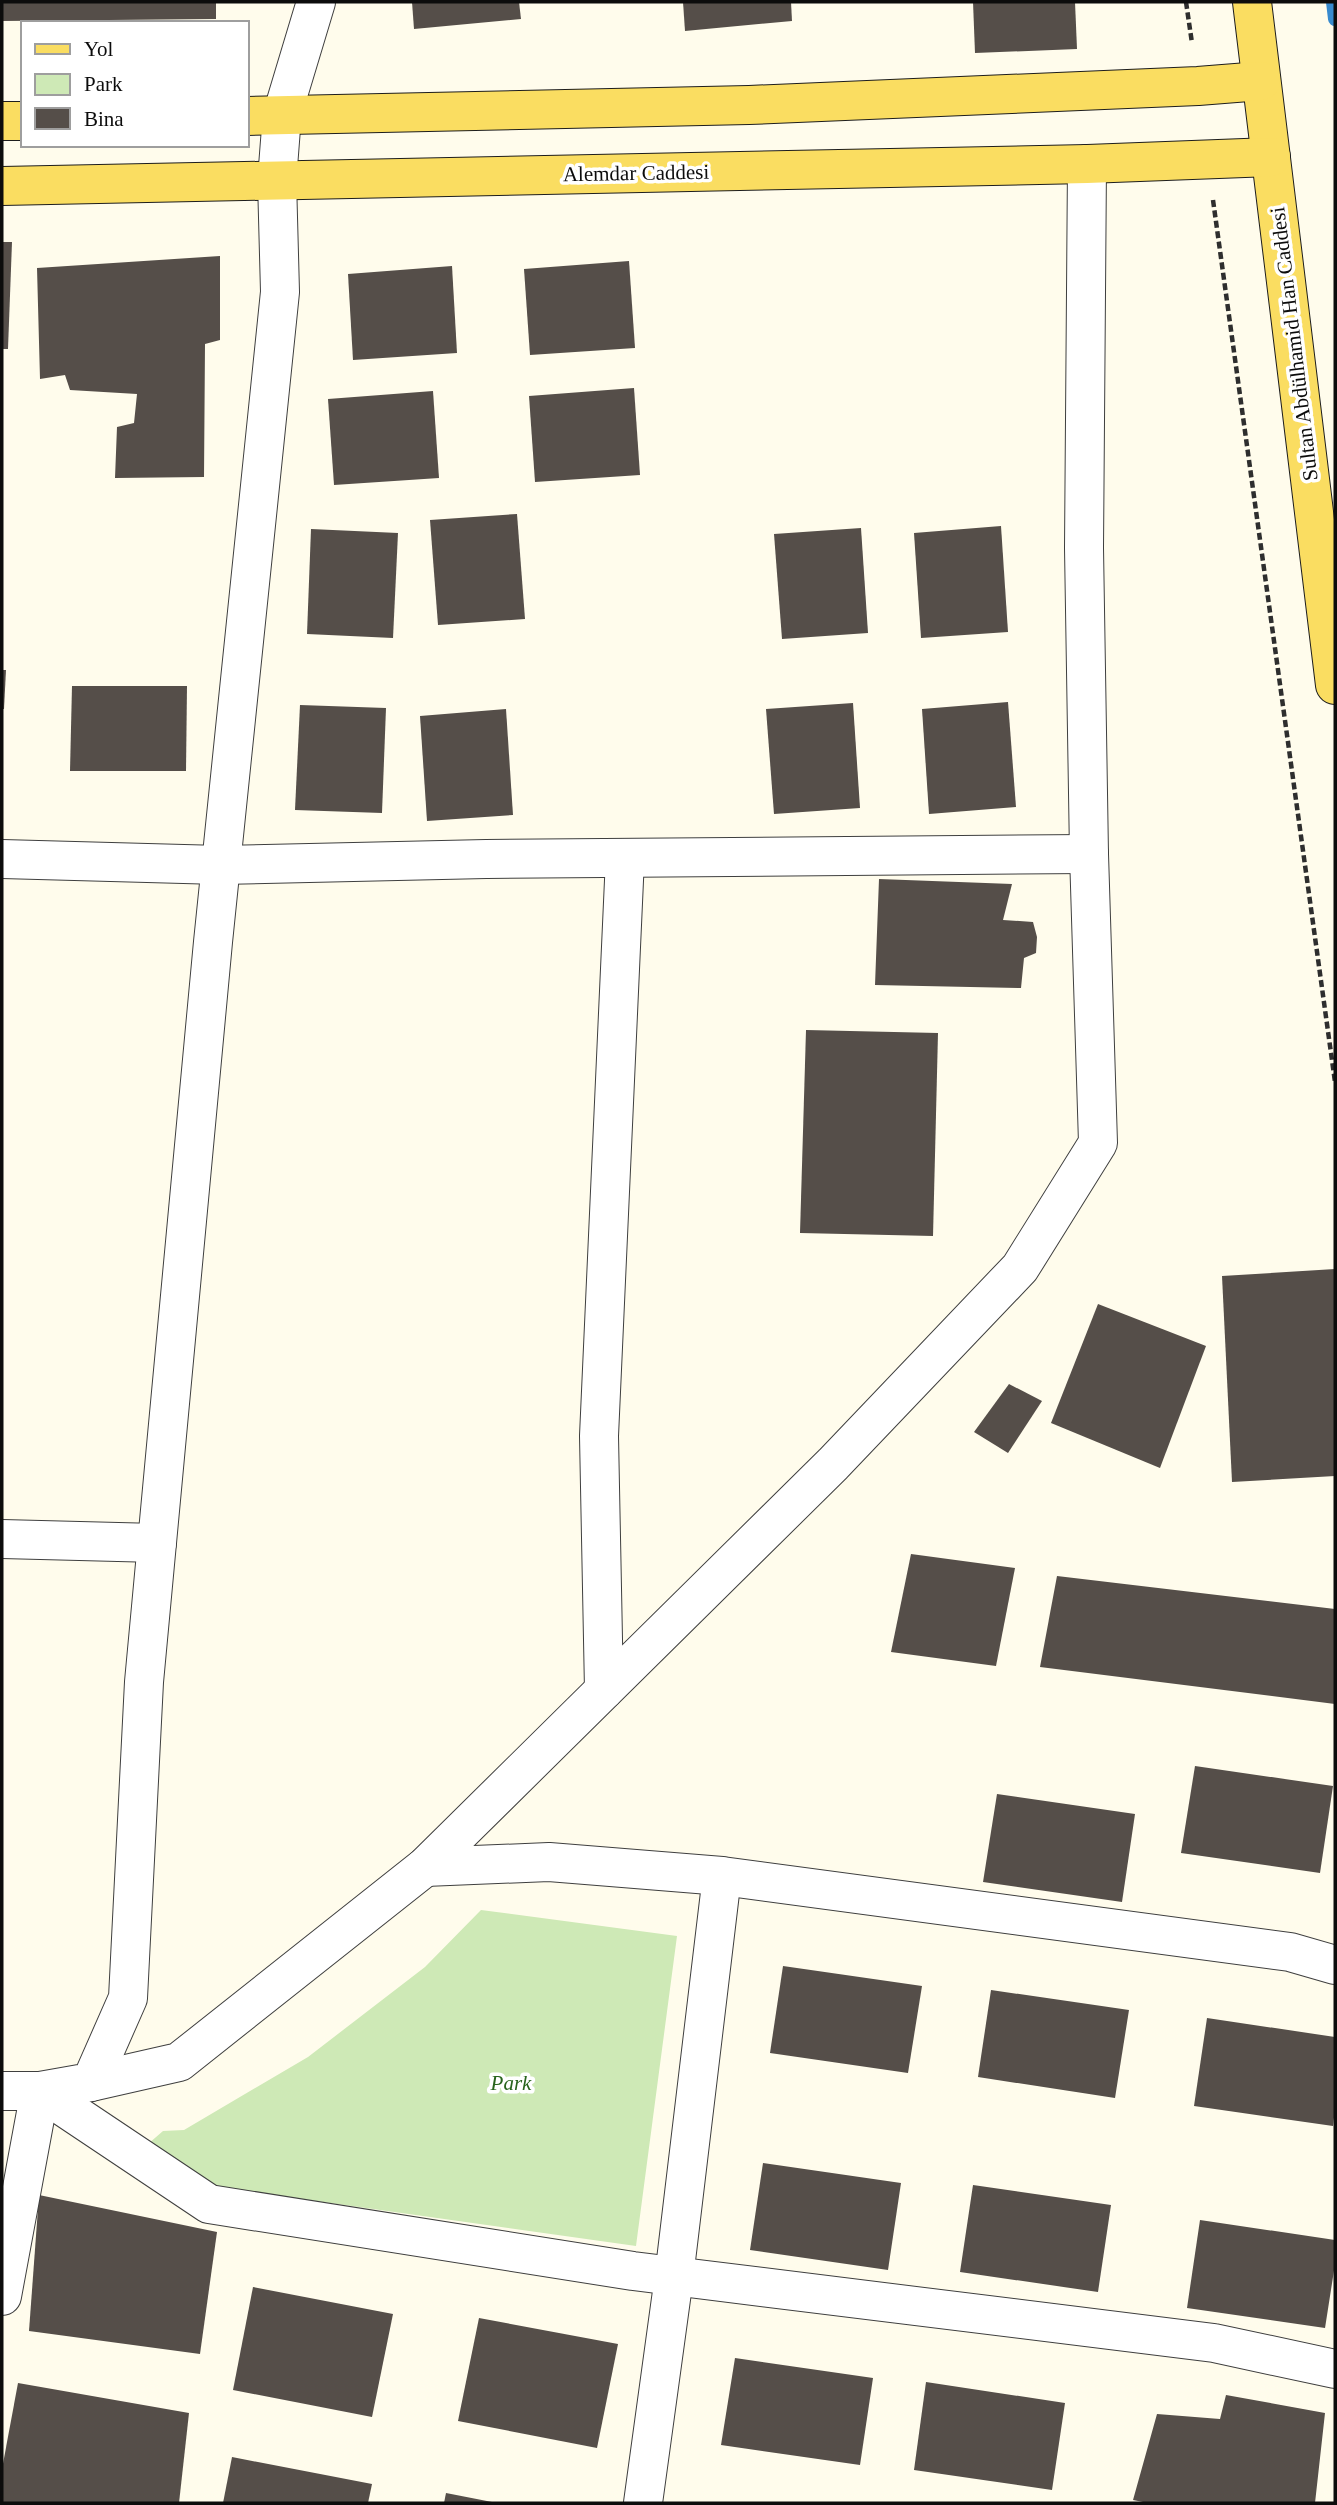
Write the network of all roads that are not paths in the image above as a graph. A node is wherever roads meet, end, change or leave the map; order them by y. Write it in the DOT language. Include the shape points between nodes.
graph roads {
  1 [pos="316,2"];
  2 [pos="1252,2"];
  3 [pos="1261,81"];
  4 [pos="264,115"];
  5 [pos="2,121"];
  6 [pos="21,121"];
  7 [pos="1271,157"];
  8 [pos="1087,164"];
  9 [pos="276,180"];
  10 [pos="2,186"];
  11 [pos="1335,685"];
  12 [pos="1089,854"];
  13 [pos="625,858"];
  14 [pos="2,859"];
  15 [pos="220,865"];
  16 [pos="2,1539"];
  17 [pos="157,1543"];
  18 [pos="604,1690"];
  19 [pos="425,1867"];
  20 [pos="722,1876"];
  21 [pos="1335,1965"];
  22 [pos="91,2082"];
  23 [pos="2,2091"];
  24 [pos="40,2091"];
  25 [pos="674,2277"];
  26 [pos="2,2296"];
  27 [pos="1335,2369"];
  28 [pos="643,2503"];
  1 -- 4 [label="street"];
  2 -- 3 [label="main road, Sultan Abdülhamid Han Caddesi"];
  3 -- 4 [label="main road" via="749,105"];
  3 -- 7 [label="main road, Sultan Abdülhamid Han Caddesi"];
  4 -- 9 [label="street"];
  5 -- 6 [label="main road"];
  7 -- 8 [label="main road, Alemdar Caddesi"];
  7 -- 11 [label="main road, Sultan Abdülhamid Han Caddesi"];
  8 -- 9 [label="main road, Alemdar Caddesi"];
  8 -- 12 [label="street" via="1084,548"];
  9 -- 10 [label="main road, Alemdar Caddesi"];
  9 -- 15 [label="street" via="280,292"];
  12 -- 13 [label="street"];
  12 -- 18 [label="street" via="1098,1143 1020,1268 833,1464"];
  13 -- 15 [label="street"];
  13 -- 18 [label="street" via="599,1436"];
  14 -- 15 [label="street"];
  15 -- 17 [label="street"];
  16 -- 17 [label="street"];
  17 -- 22 [label="street" via="144,1682 128,1998"];
  18 -- 19 [label="street"];
  19 -- 20 [label="street" via="550,1862"];
  19 -- 22 [label="street" via="180,2062"];
  20 -- 21 [label="street" via="1290,1952"];
  20 -- 25 [label="street"];
  22 -- 24 [label="street"];
  23 -- 24 [label="street"];
  24 -- 25 [label="street" via="209,2204"];
  24 -- 26 [label="street"];
  25 -- 27 [label="street" via="1214,2343"];
  25 -- 28 [label="street"];
}
